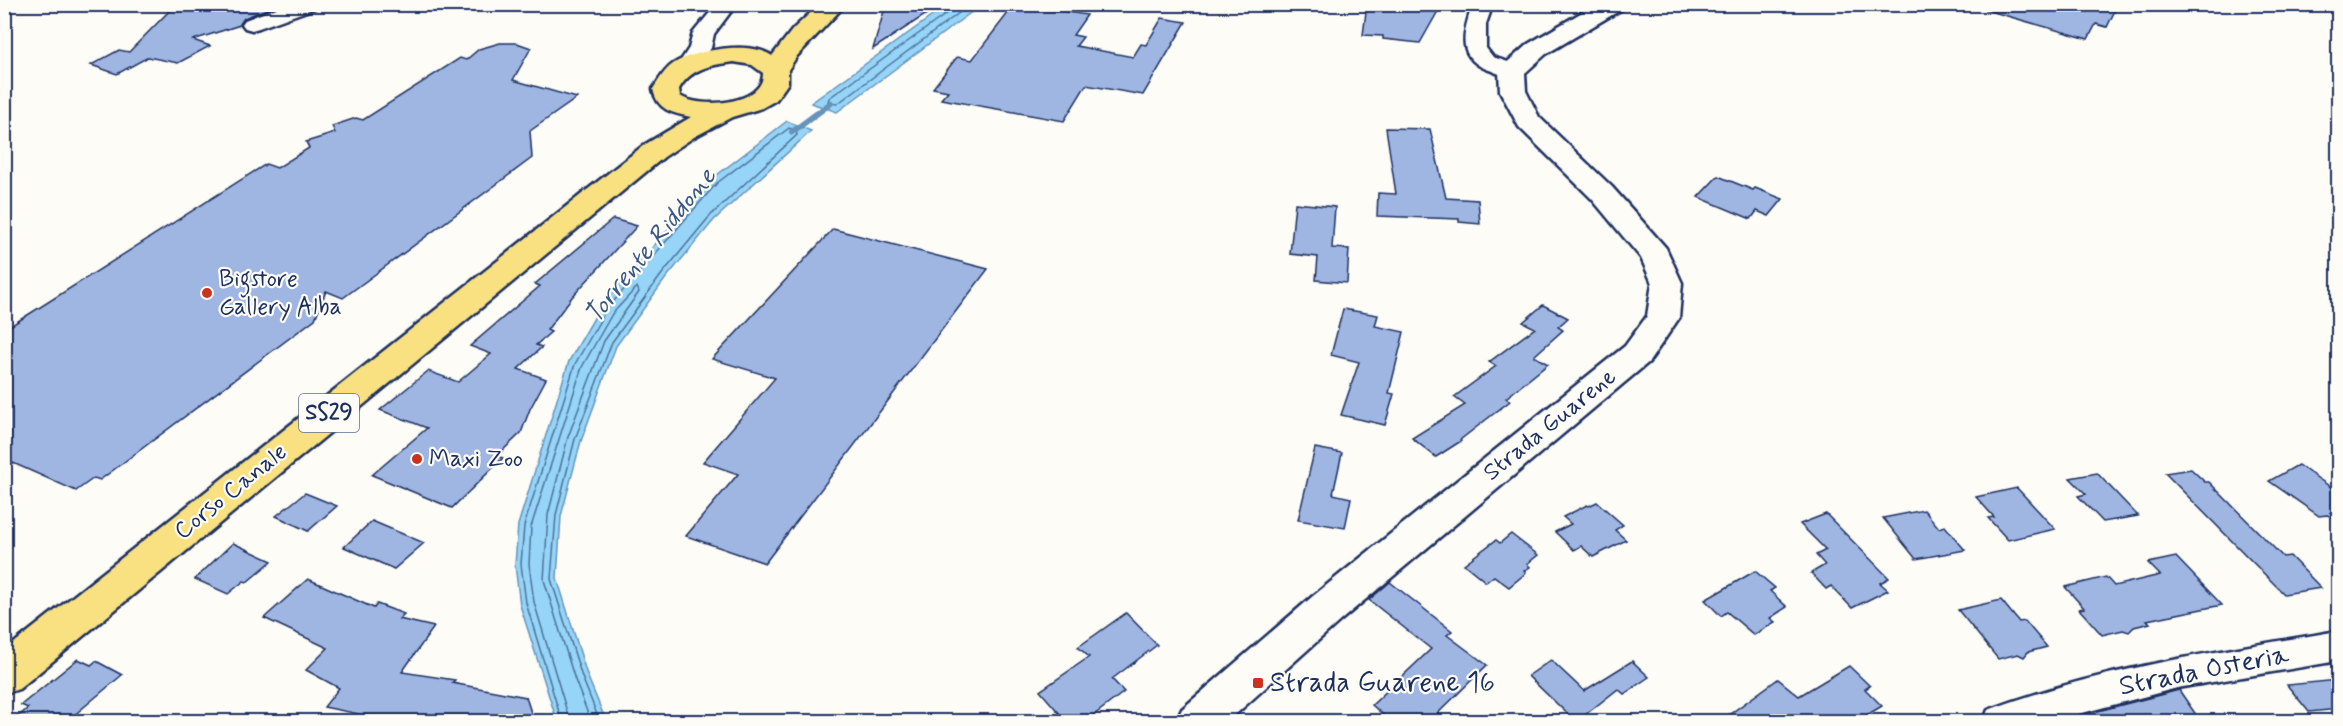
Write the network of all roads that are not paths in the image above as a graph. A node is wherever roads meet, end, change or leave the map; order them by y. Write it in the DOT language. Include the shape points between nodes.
graph roads {
  1 [pos="308,4"];
  2 [pos="721,4"];
  3 [pos="835,4"];
  4 [pos="1483,4"];
  5 [pos="1614,4"];
  6 [pos="252,24"];
  7 [pos="804,30"];
  8 [pos="704,33"];
  9 [pos="740,55"];
  10 [pos="689,65"];
  11 [pos="775,69"];
  12 [pos="1512,71"];
  13 [pos="678,106"];
  14 [pos="722,112"];
  15 [pos="654,152"];
  16 [pos="2338,646"];
  17 [pos="4,676"];
  18 [pos="1197,722"];
  19 [pos="2001,722"];
  1 -- 6 [label="street"];
  2 -- 8 [label="street" via="722,10"];
  3 -- 7 [label="main road, Corso Canale"];
  4 -- 12 [label="street" via="1476,24 1475,49 1485,62"];
  5 -- 12 [label="main road" via="1537,50"];
  7 -- 9 [label="main road, Corso Canale" via="770,47"];
  7 -- 11 [label="main road, Corso Canale"];
  8 -- 9 [label="street" via="717,47"];
  8 -- 10 [label="street"];
  9 -- 10 [label="main road, Corso Canale"];
  9 -- 11 [label="main road" via="759,58"];
  10 -- 13 [label="main road" via="672,77 667,88 669,98"];
  11 -- 14 [label="main road, Corso Canale" via="776,80 764,96"];
  12 -- 18 [label="main road, Strada Guarene" via="1514,91 1528,121 1602,193 1655,255 1667,284 1663,318 1637,354 1327,608"];
  13 -- 14 [label="main road, Corso Canale"];
  13 -- 15 [label="main road, Corso Canale" via="678,119"];
  14 -- 15 [label="main road, Corso Canale"];
  15 -- 17 [label="main road, Corso Canale / SS29"];
  16 -- 19 [label="street, Strada Osteria" via="2177,673 2067,699"];
}
